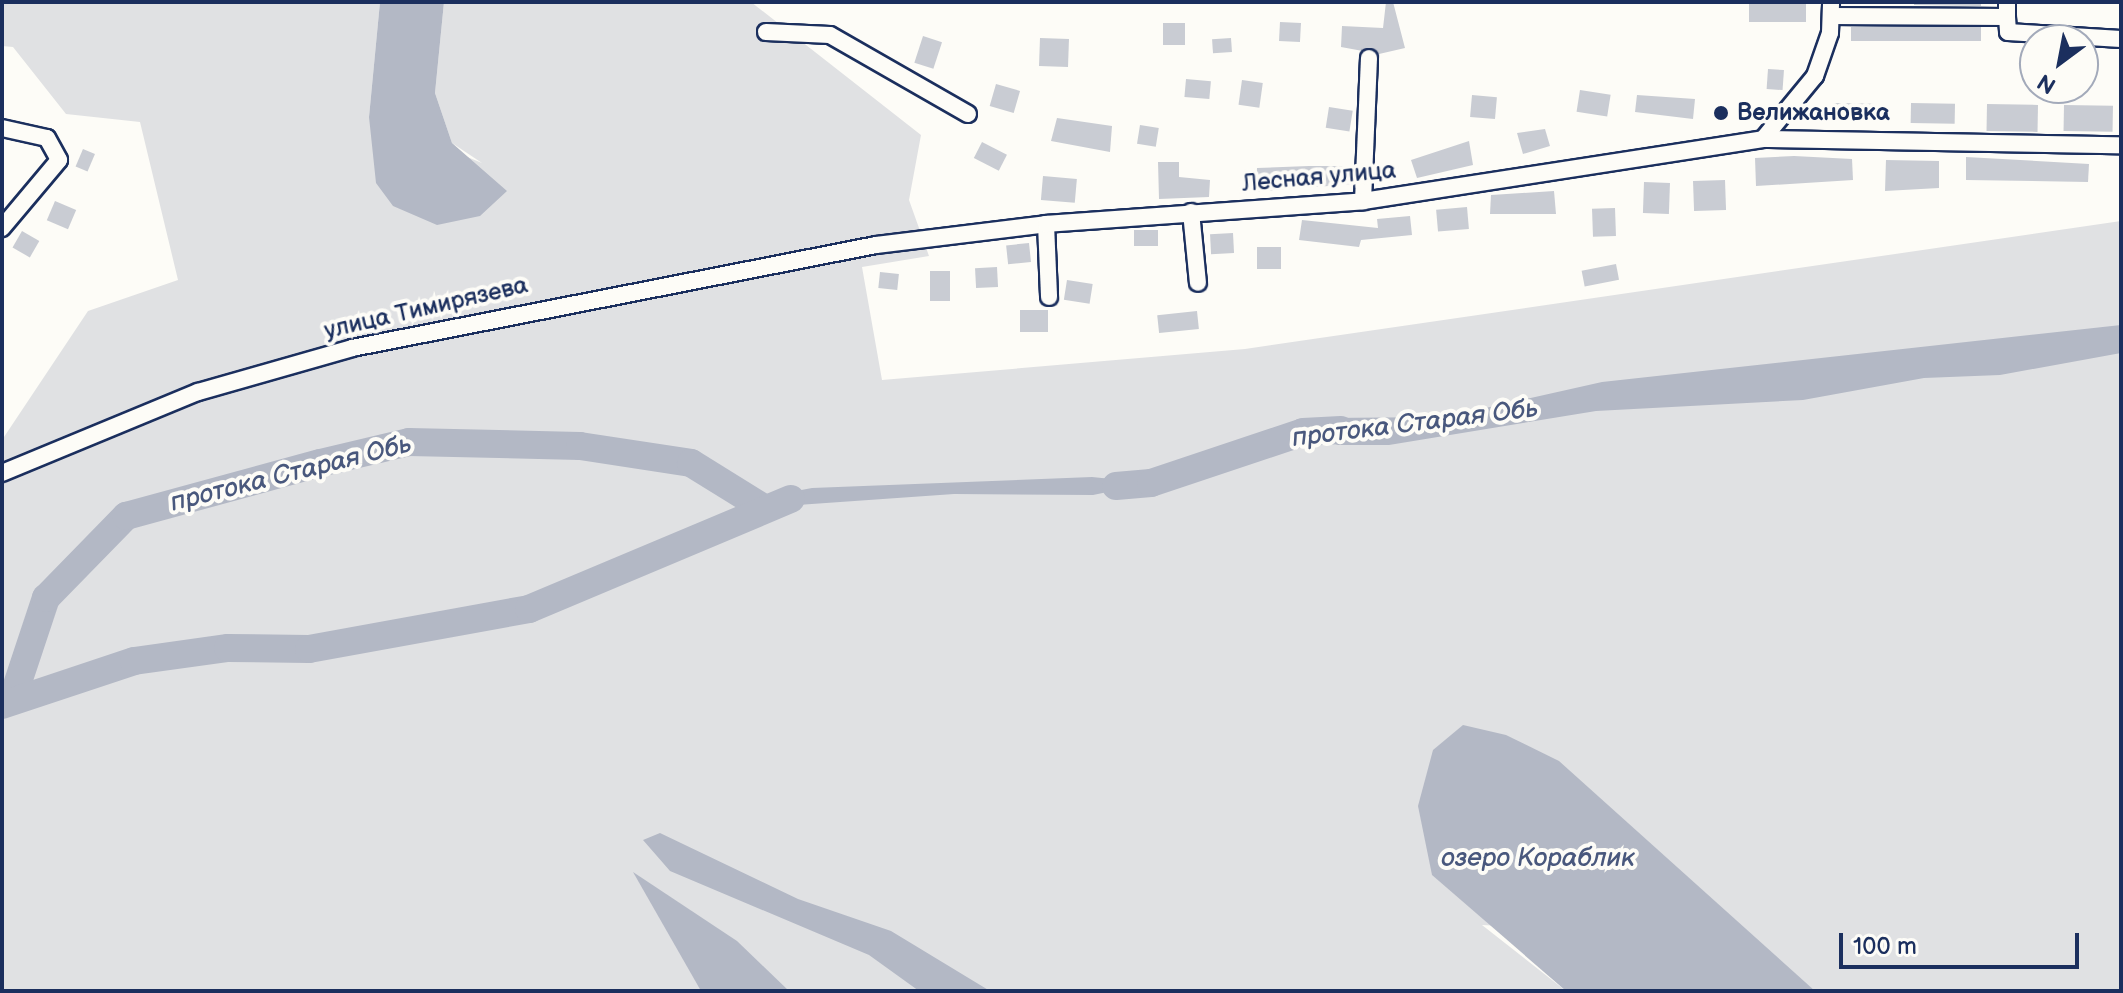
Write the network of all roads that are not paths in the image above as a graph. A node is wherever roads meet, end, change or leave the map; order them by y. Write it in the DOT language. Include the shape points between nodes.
graph roads {
  1 [pos="1831,9"];
  2 [pos="2007,10"];
  3 [pos="766,32"];
  4 [pos="2121,39"];
  5 [pos="1369,58"];
  6 [pos="968,114"];
  7 [pos="2,128"];
  8 [pos="1763,139"];
  9 [pos="2121,145"];
  10 [pos="1363,201"];
  11 [pos="1191,212"];
  12 [pos="1046,224"];
  13 [pos="2,228"];
  14 [pos="876,245"];
  15 [pos="1198,283"];
  16 [pos="1049,297"];
  17 [pos="2,473"];
  1 -- 2 [label="street"];
  1 -- 8 [label="street" via="1815,76"];
  2 -- 4 [label="street" via="2008,32"];
  3 -- 6 [label="street" via="830,35"];
  5 -- 10 [label="street"];
  7 -- 13 [label="street" via="47,138 59,160"];
  8 -- 9 [label="street, Лесная улица"];
  8 -- 10 [label="street, Лесная улица"];
  10 -- 11 [label="street, Лесная улица"];
  11 -- 12 [label="street, Лесная улица"];
  11 -- 15 [label="street"];
  12 -- 14 [label="street, Лесная улица"];
  12 -- 16 [label="street"];
  14 -- 17 [label="street, улица Тимирязева" via="512,312 311,359 198,392"];
}
